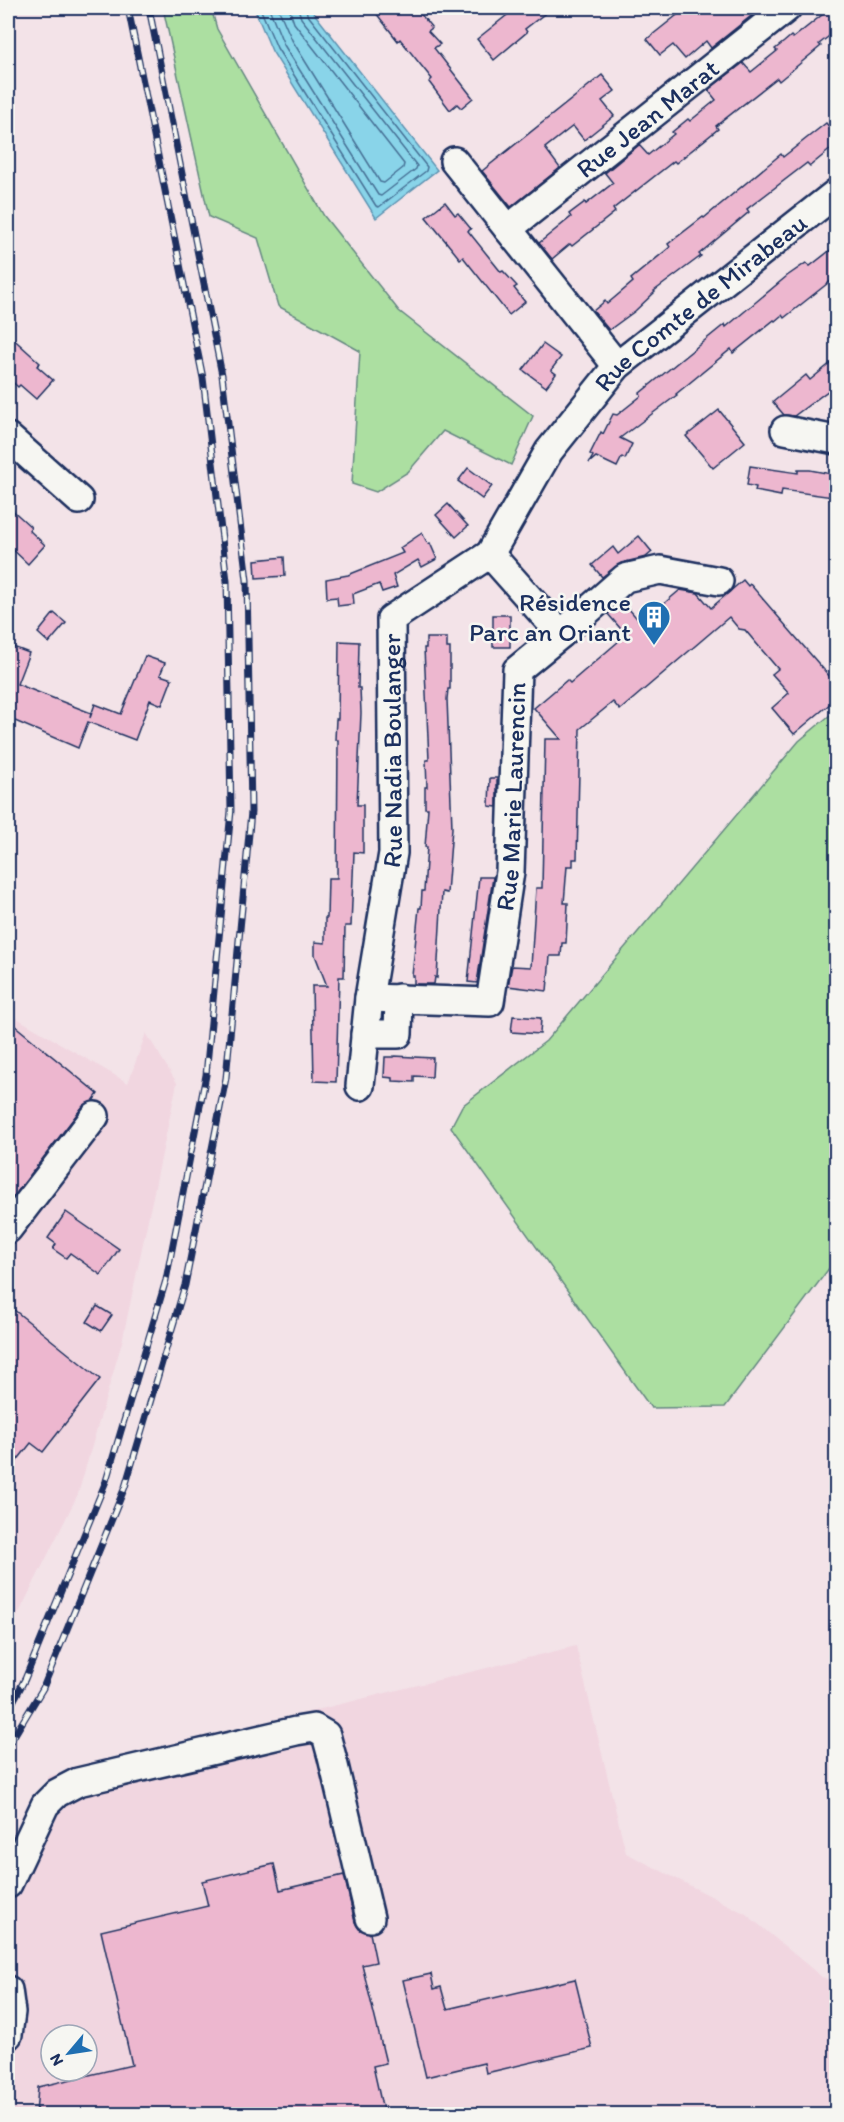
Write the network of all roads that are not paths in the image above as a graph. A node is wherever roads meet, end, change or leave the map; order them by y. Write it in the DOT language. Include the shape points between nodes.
graph roads {
  1 [pos="787,8"];
  2 [pos="454,161"];
  3 [pos="837,193"];
  4 [pos="508,229"];
  5 [pos="617,366"];
  6 [pos="572,421"];
  7 [pos="785,430"];
  8 [pos="837,440"];
  9 [pos="9,442"];
  10 [pos="79,500"];
  11 [pos="490,554"];
  12 [pos="719,581"];
  13 [pos="561,634"];
  14 [pos="371,988"];
  15 [pos="399,999"];
  16 [pos="365,1034"];
  17 [pos="360,1086"];
  18 [pos="95,1116"];
  19 [pos="8,1229"];
  20 [pos="8,1884"];
  21 [pos="370,1918"];
  22 [pos="8,1990"];
  23 [pos="8,2035"];
  1 -- 4 [label="street, Rue Jean Marat"];
  2 -- 4 [label="street"];
  3 -- 5 [label="street, Rue Comte de Mirabeau"];
  4 -- 5 [label="street"];
  5 -- 6 [label="street, Rue Comte de Mirabeau"];
  6 -- 11 [label="street, Rue Nadia Boulanger" via="549,451"];
  7 -- 8 [label="street"];
  9 -- 10 [label="street"];
  11 -- 13 [label="street"];
  11 -- 14 [label="street, Rue Nadia Boulanger" via="391,619 393,853"];
  12 -- 13 [label="street, Rue Marie Laurencin" via="660,570 625,578"];
  13 -- 15 [label="street, Rue Marie Laurencin" via="517,670 510,872 490,1002"];
  14 -- 15 [label="street, Rue Marie Laurencin"];
  14 -- 16 [label="street"];
  15 -- 16 [label="street" via="398,1034"];
  16 -- 17 [label="street"];
  18 -- 19 [label="street"];
  20 -- 21 [label="street" via="45,1805 78,1782 314,1728 326,1735"];
  22 -- 23 [label="street"];
}
